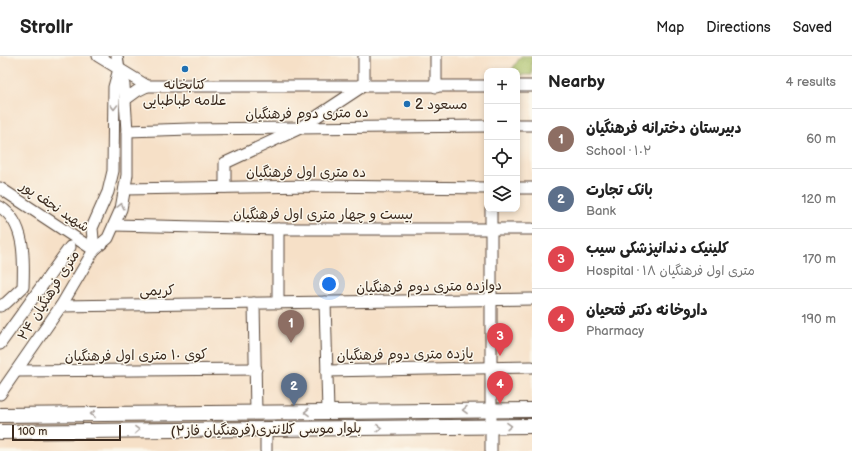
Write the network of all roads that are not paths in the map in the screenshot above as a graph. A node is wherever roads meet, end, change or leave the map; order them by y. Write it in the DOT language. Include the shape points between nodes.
graph roads {
  1 [pos="98,56"];
  2 [pos="117,56"];
  3 [pos="364,56"];
  4 [pos="436,56"];
  5 [pos="119,69"];
  6 [pos="364,85"];
  7 [pos="147,86"];
  8 [pos="484,86"];
  9 [pos="520,86"];
  10 [pos="532,86"];
  11 [pos="436,87"];
  12 [pos="126,99"];
  13 [pos="520,125"];
  14 [pos="532,125"];
  15 [pos="484,126"];
  16 [pos="298,129"];
  17 [pos="127,131"];
  18 [pos="225,187"];
  19 [pos="0,188"];
  20 [pos="484,188"];
  21 [pos="520,188"];
  22 [pos="532,188"];
  23 [pos="125,189"];
  24 [pos="0,207"];
  25 [pos="491,212"];
  26 [pos="114,225"];
  27 [pos="278,229"];
  28 [pos="492,229"];
  29 [pos="532,229"];
  30 [pos="70,247"];
  31 [pos="94,250"];
  32 [pos="23,287"];
  33 [pos="35,297"];
  34 [pos="532,299"];
  35 [pos="492,300"];
  36 [pos="325,302"];
  37 [pos="254,303"];
  38 [pos="278,303"];
  39 [pos="0,306"];
  40 [pos="61,306"];
  41 [pos="0,344"];
  42 [pos="532,367"];
  43 [pos="492,368"];
  44 [pos="256,369"];
  45 [pos="17,371"];
  46 [pos="327,371"];
  47 [pos="0,394"];
  48 [pos="492,410"];
  49 [pos="532,410"];
  50 [pos="328,412"];
  51 [pos="256,413"];
  52 [pos="0,415"];
  53 [pos="491,426"];
  54 [pos="532,426"];
  55 [pos="266,429"];
  56 [pos="0,432"];
  57 [pos="266,451"];
  58 [pos="491,451"];
  1 -- 5 [label="street"];
  2 -- 5 [label="street"];
  3 -- 6 [label="street"];
  4 -- 11 [label="street"];
  5 -- 7 [label="street"];
  5 -- 12 [label="street, ۲۴ متری فرهنگیان"];
  5 -- 31 [label="street, ۲۴ متری فرهنگیان, one-way" via="114,87 113,171 108,192 92,228"];
  6 -- 7 [label="street"];
  6 -- 11 [label="street"];
  6 -- 16 [label="street"];
  7 -- 12 [label="street"];
  8 -- 11 [label="street"];
  9 -- 10 [label="street"];
  12 -- 17 [label="street, ۲۴ متری فرهنگیان"];
  13 -- 14 [label="street"];
  15 -- 16 [label="street, ده متری دوم فرهنگیان"];
  16 -- 17 [label="street, ده متری دوم فرهنگیان"];
  16 -- 18 [label="street" via="225,163"];
  17 -- 23 [label="street, ۲۴ متری فرهنگیان"];
  18 -- 20 [label="street, ده متری اول فرهنگیان"];
  18 -- 23 [label="street, ده متری اول فرهنگیان"];
  19 -- 31 [label="street, شهید نجف پور"];
  21 -- 22 [label="street"];
  26 -- 23 [label="street, ۲۴ متری فرهنگیان, one-way" via="121,209"];
  24 -- 32 [label="street" via="16,223 25,257"];
  25 -- 28 [label="street"];
  26 -- 27 [label="street, بیست و چهار متری اول فرهنگیان"];
  26 -- 31 [label="street, ۲۴ متری فرهنگیان" via="108,238"];
  27 -- 28 [label="street, بیست و چهار متری اول فرهنگیان"];
  27 -- 38 [label="street"];
  28 -- 29 [label="street, بیست و چهار متری اول فرهنگیان"];
  28 -- 35 [label="street"];
  30 -- 33 [label="street"];
  31 -- 40 [label="street, ۲۴ متری فرهنگیان"];
  32 -- 33 [label="street"];
  32 -- 39 [label="street"];
  33 -- 41 [label="street"];
  34 -- 35 [label="street, دوازده متری دوم فرهنگیان"];
  35 -- 36 [label="street, دوازده متری دوم فرهنگیان"];
  35 -- 43 [label="street"];
  36 -- 38 [label="street, دوازده متری دوم فرهنگیان"];
  36 -- 46 [label="street"];
  37 -- 38 [label="street, دوازده متری دوم فرهنگیان"];
  37 -- 40 [label="street, کریمی"];
  37 -- 44 [label="street"];
  40 -- 45 [label="street, ۲۴ متری فرهنگیان"];
  42 -- 43 [label="street, یازده متری دوم فرهنگیان"];
  43 -- 46 [label="street, یازده متری دوم فرهنگیان"];
  43 -- 48 [label="street"];
  44 -- 45 [label="street, کوی ۱۰ متری اول فرهنگیان"];
  44 -- 51 [label="street"];
  45 -- 47 [label="street, ۲۴ متری فرهنگیان"];
  46 -- 50 [label="street"];
  48 -- 49 [label="main road, بلوار موسی کلانتری(فرهنگیان فاز۲)"];
  48 -- 50 [label="main road, بلوار موسی کلانتری(فرهنگیان فاز۲), one-way"];
  48 -- 53 [label="street"];
  50 -- 51 [label="main road, بلوار موسی کلانتری(فرهنگیان فاز۲), one-way"];
  51 -- 52 [label="main road, بلوار موسی کلانتری(فرهنگیان فاز۲), one-way"];
  53 -- 54 [label="main road, بلوار موسی کلانتری(فرهنگیان فاز۲), one-way"];
  55 -- 53 [label="main road, بلوار موسی کلانتری(فرهنگیان فاز۲), one-way"];
  53 -- 58 [label="street"];
  56 -- 55 [label="main road, بلوار موسی کلانتری(فرهنگیان فاز۲), one-way"];
  55 -- 57 [label="street"];
}
